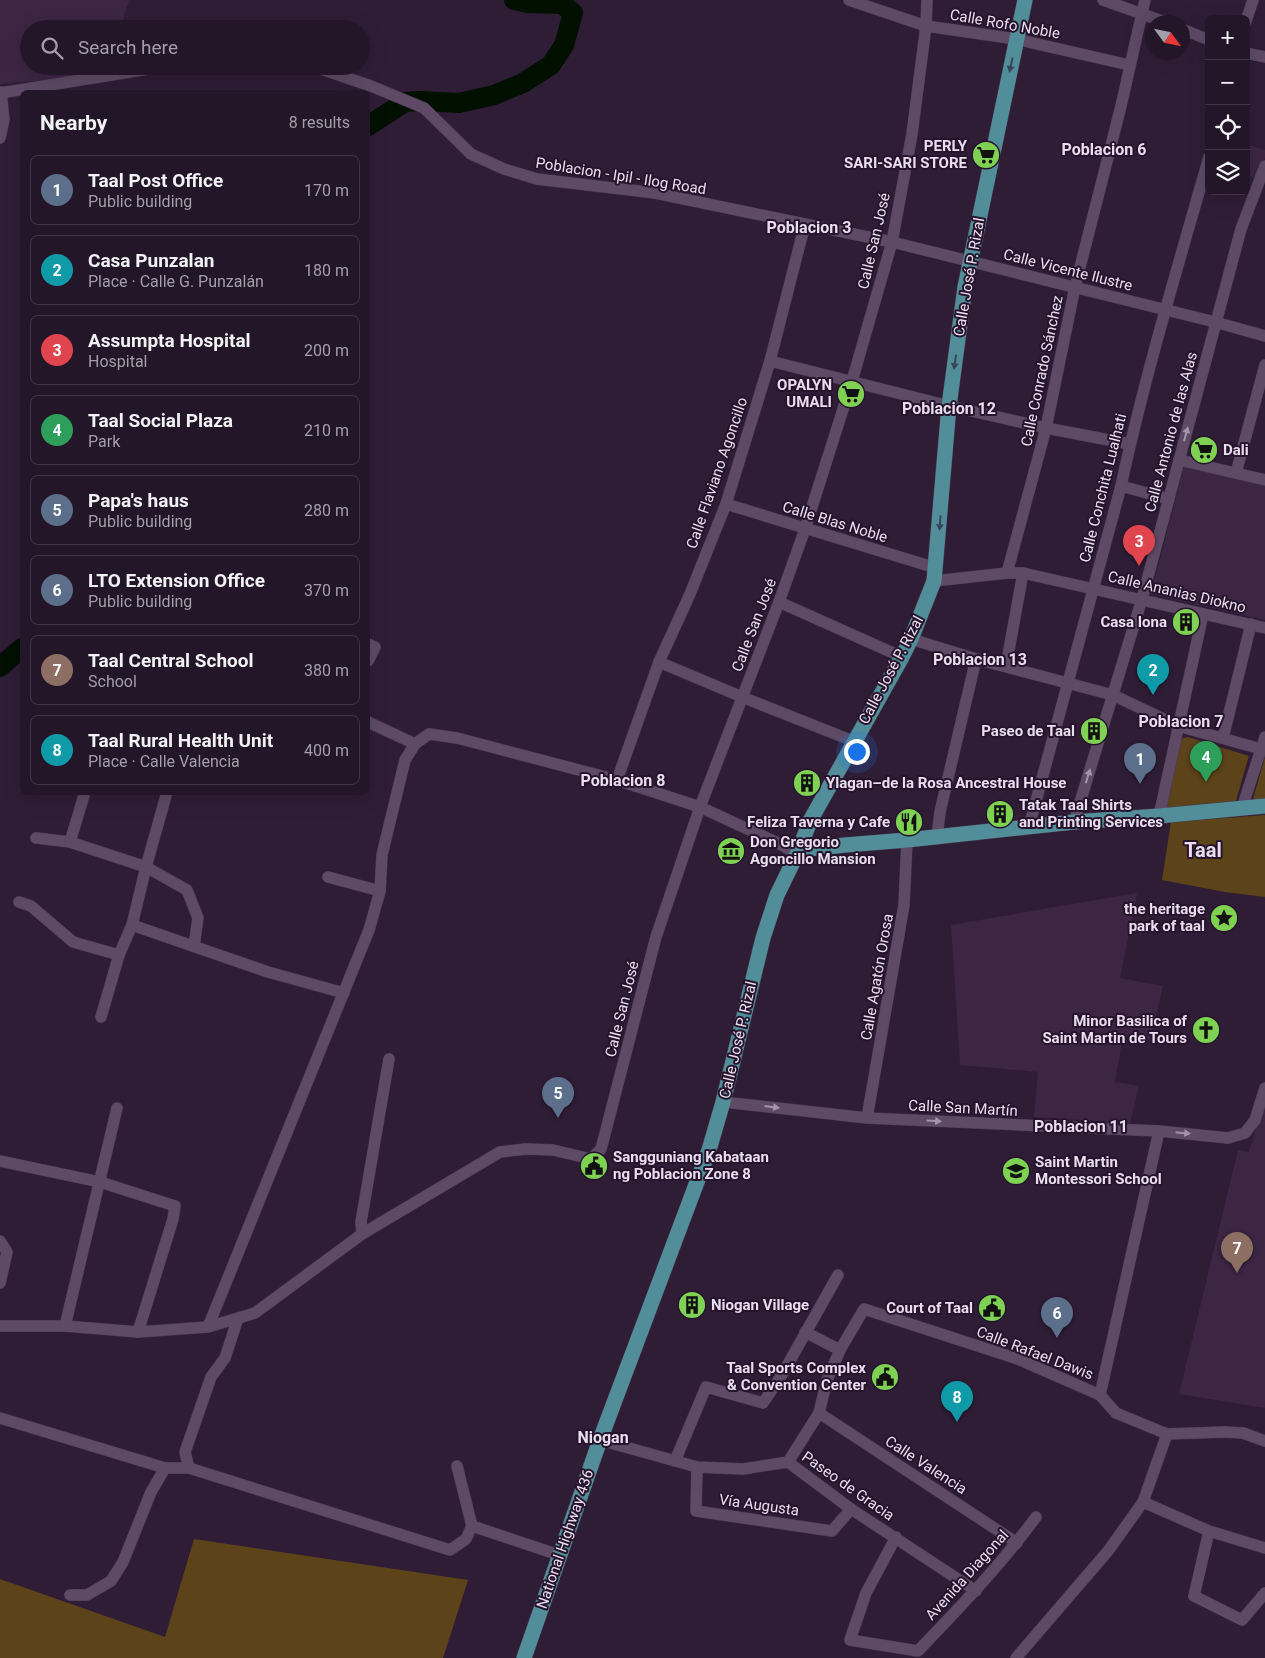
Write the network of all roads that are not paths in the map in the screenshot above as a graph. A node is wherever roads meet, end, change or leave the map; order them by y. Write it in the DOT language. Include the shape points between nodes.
graph roads {
  1 [pos="849,0"];
  2 [pos="927,0"];
  3 [pos="1025,0"];
  4 [pos="1103,0"];
  5 [pos="1145,0"];
  6 [pos="1253,0"];
  7 [pos="1141,13"];
  8 [pos="1146,15"];
  9 [pos="1248,15"];
  10 [pos="926,26"];
  11 [pos="1190,33"];
  12 [pos="1016,39"];
  13 [pos="1205,39"];
  14 [pos="1250,54"];
  15 [pos="1265,57"];
  16 [pos="1129,65"];
  17 [pos="110,75"];
  18 [pos="339,75"];
  19 [pos="1,92"];
  20 [pos="0,138"];
  21 [pos="1265,166"];
  22 [pos="1205,171"];
  23 [pos="805,224"];
  24 [pos="892,242"];
  25 [pos="969,262"];
  26 [pos="1075,287"];
  27 [pos="1165,310"];
  28 [pos="1216,322"];
  29 [pos="1265,336"];
  30 [pos="770,361"];
  31 [pos="1265,365"];
  32 [pos="852,381"];
  33 [pos="949,406"];
  34 [pos="1046,428"];
  35 [pos="1130,444"];
  36 [pos="1179,460"];
  37 [pos="1236,473"];
  38 [pos="1265,480"];
  39 [pos="1121,486"];
  40 [pos="1169,499"];
  41 [pos="726,504"];
  42 [pos="806,529"];
  43 [pos="1007,572"];
  44 [pos="1023,572"];
  45 [pos="935,574"];
  46 [pos="1093,588"];
  47 [pos="1142,599"];
  48 [pos="779,602"];
  49 [pos="1203,614"];
  50 [pos="1251,624"];
  51 [pos="1265,628"];
  52 [pos="911,639"];
  53 [pos="370,645"];
  54 [pos="370,657"];
  55 [pos="902,657"];
  56 [pos="976,659"];
  57 [pos="659,662"];
  58 [pos="1006,666"];
  59 [pos="1067,683"];
  60 [pos="1113,694"];
  61 [pos="742,697"];
  62 [pos="370,723"];
  63 [pos="1178,726"];
  64 [pos="1265,737"];
  65 [pos="1223,738"];
  66 [pos="853,741"];
  67 [pos="414,744"];
  68 [pos="1261,749"];
  69 [pos="617,780"];
  70 [pos="84,795"];
  71 [pos="167,795"];
  72 [pos="1265,806"];
  73 [pos="700,807"];
  74 [pos="1242,808"];
  75 [pos="1159,816"];
  76 [pos="1074,822"];
  77 [pos="1030,827"];
  78 [pos="937,836"];
  79 [pos="36,838"];
  80 [pos="907,840"];
  81 [pos="70,842"];
  82 [pos="799,853"];
  83 [pos="146,867"];
  84 [pos="328,877"];
  85 [pos="380,891"];
  86 [pos="19,902"];
  87 [pos="132,925"];
  88 [pos="194,946"];
  89 [pos="119,955"];
  90 [pos="344,993"];
  91 [pos="101,1018"];
  92 [pos="389,1059"];
  93 [pos="1265,1088"];
  94 [pos="723,1102"];
  95 [pos="117,1108"];
  96 [pos="867,1118"];
  97 [pos="1159,1131"];
  98 [pos="0,1161"];
  99 [pos="100,1182"];
  100 [pos="362,1234"];
  101 [pos="0,1241"];
  102 [pos="838,1275"];
  103 [pos="0,1284"];
  104 [pos="238,1318"];
  105 [pos="0,1326"];
  106 [pos="64,1326"];
  107 [pos="208,1327"];
  108 [pos="138,1332"];
  109 [pos="805,1332"];
  110 [pos="840,1350"];
  111 [pos="628,1364"];
  112 [pos="1100,1395"];
  113 [pos="819,1413"];
  114 [pos="0,1418"];
  115 [pos="1167,1434"];
  116 [pos="600,1440"];
  117 [pos="1265,1441"];
  118 [pos="675,1461"];
  119 [pos="788,1462"];
  120 [pos="457,1466"];
  121 [pos="697,1467"];
  122 [pos="165,1468"];
  123 [pos="190,1468"];
  124 [pos="1142,1502"];
  125 [pos="851,1509"];
  126 [pos="1036,1517"];
  127 [pos="472,1526"];
  128 [pos="1209,1531"];
  129 [pos="896,1537"];
  130 [pos="1017,1543"];
  131 [pos="1265,1548"];
  132 [pos="559,1555"];
  133 [pos="976,1591"];
  134 [pos="1265,1593"];
  135 [pos="70,1595"];
  136 [pos="524,1658"];
  137 [pos="1016,1658"];
  1 -- 10 [label="street, Calle Rofo Noble"];
  2 -- 10 [label="street, Calle San José"];
  3 -- 12 [label="main road, Calle José P. Rizal"];
  4 -- 7 [label="street"];
  5 -- 7 [label="street, Calle Conrado Sánchez"];
  6 -- 9 [label="street"];
  7 -- 8 [label="street"];
  7 -- 16 [label="street, Calle Conrado Sánchez"];
  10 -- 12 [label="street, Calle Rofo Noble"];
  10 -- 24 [label="street, Calle San José" via="912,134"];
  11 -- 13 [label="street"];
  12 -- 16 [label="street, Calle Rofo Noble"];
  12 -- 25 [label="main road, Calle José P. Rizal, one-way"];
  14 -- 15 [label="street"];
  16 -- 26 [label="street, Calle Conrado Sánchez"];
  17 -- 19 [label="street"];
  18 -- 23 [label="street, Poblacion - Ipil - Ilog Road" via="424,108 472,154 504,169 537,179 655,193"];
  19 -- 20 [label="street" via="4,120"];
  21 -- 28 [label="street, Calle Antonio de las Alas" via="1240,229"];
  22 -- 27 [label="street, Calle Conchita Lualhati"];
  23 -- 24 [label="street, Calle Vicente Ilustre"];
  23 -- 30 [label="street, Calle Flaviano Agoncillo"];
  24 -- 25 [label="street, Calle Vicente Ilustre"];
  24 -- 32 [label="street, Calle San José"];
  25 -- 26 [label="street, Calle Vicente Ilustre"];
  25 -- 33 [label="main road, Calle José P. Rizal, one-way"];
  26 -- 27 [label="street, Calle Vicente Ilustre"];
  26 -- 34 [label="street, Calle Conrado Sánchez"];
  27 -- 28 [label="street, Calle Vicente Ilustre"];
  27 -- 35 [label="street, Calle Conchita Lualhati"];
  28 -- 29 [label="street, Calle Vicente Ilustre"];
  36 -- 28 [label="street, Calle Antonio de las Alas, one-way"];
  30 -- 32 [label="street"];
  30 -- 41 [label="street, Calle Flaviano Agoncillo"];
  31 -- 37 [label="street"];
  32 -- 33 [label="street"];
  32 -- 42 [label="street, Calle San José"];
  33 -- 34 [label="street"];
  33 -- 45 [label="main road, Calle José P. Rizal, one-way"];
  34 -- 35 [label="street"];
  34 -- 43 [label="street, Calle Conrado Sánchez"];
  35 -- 39 [label="street, Calle Conchita Lualhati"];
  36 -- 37 [label="street"];
  36 -- 40 [label="street, Calle Antonio de las Alas"];
  37 -- 38 [label="street"];
  39 -- 40 [label="street"];
  39 -- 46 [label="street, Calle Conchita Lualhati"];
  40 -- 47 [label="street, Calle Antonio de las Alas"];
  41 -- 42 [label="street, Calle Blas Noble"];
  41 -- 57 [label="street, Calle Flaviano Agoncillo"];
  42 -- 45 [label="street, Calle Blas Noble"];
  42 -- 48 [label="street, Calle San José"];
  43 -- 44 [label="street, Calle Ananias Diokno"];
  43 -- 45 [label="street, Calle Ananias Diokno"];
  44 -- 46 [label="street, Calle Ananias Diokno"];
  44 -- 58 [label="street"];
  45 -- 52 [label="main road, Calle José P. Rizal"];
  46 -- 47 [label="street, Calle Ananias Diokno"];
  46 -- 59 [label="street, Calle Conchita Lualhati"];
  47 -- 49 [label="street, Calle Ananias Diokno"];
  47 -- 60 [label="street, Calle Antonio de las Alas"];
  48 -- 55 [label="street"];
  48 -- 61 [label="street, Calle San José"];
  49 -- 50 [label="street, Calle Ananias Diokno"];
  49 -- 63 [label="street"];
  50 -- 51 [label="street, Calle Ananias Diokno"];
  50 -- 65 [label="street"];
  52 -- 55 [label="main road, Calle José P. Rizal"];
  52 -- 56 [label="street"];
  53 -- 54 [label="street" via="374,648"];
  55 -- 66 [label="main road, Calle José P. Rizal"];
  56 -- 58 [label="street"];
  56 -- 78 [label="street"];
  57 -- 61 [label="street"];
  57 -- 69 [label="street, Calle Flaviano Agoncillo"];
  58 -- 59 [label="street"];
  59 -- 60 [label="street"];
  59 -- 77 [label="street, Calle Conchita Lualhati"];
  60 -- 63 [label="street"];
  76 -- 60 [label="street, Calle Antonio de las Alas, one-way"];
  61 -- 66 [label="street"];
  61 -- 73 [label="street, Calle San José"];
  62 -- 67 [label="street"];
  63 -- 65 [label="street"];
  63 -- 75 [label="street"];
  64 -- 68 [label="street"];
  65 -- 68 [label="street"];
  66 -- 82 [label="main road, Calle José P. Rizal" via="810,821"];
  67 -- 69 [label="street" via="429,734 456,738"];
  67 -- 85 [label="street" via="405,760 382,855"];
  68 -- 74 [label="street"];
  69 -- 73 [label="street"];
  70 -- 81 [label="street"];
  71 -- 83 [label="street"];
  72 -- 74 [label="main road"];
  73 -- 82 [label="street"];
  73 -- 100 [label="street, Calle San José" via="656,937 601,1149 591,1159 554,1150 500,1152"];
  74 -- 75 [label="main road"];
  75 -- 76 [label="main road"];
  76 -- 77 [label="main road"];
  77 -- 78 [label="main road"];
  78 -- 80 [label="main road"];
  79 -- 81 [label="street"];
  80 -- 82 [label="main road" via="809,849"];
  80 -- 96 [label="street, Calle Agatón Orosa" via="904,905"];
  81 -- 83 [label="street"];
  82 -- 94 [label="main road, Calle José P. Rizal" via="777,894 763,938"];
  83 -- 87 [label="street"];
  83 -- 88 [label="street" via="187,890 198,918"];
  84 -- 85 [label="street"];
  85 -- 90 [label="street" via="369,930"];
  86 -- 89 [label="street" via="32,906 72,942"];
  87 -- 88 [label="street"];
  87 -- 89 [label="street"];
  88 -- 90 [label="street" via="268,972"];
  89 -- 91 [label="street"];
  90 -- 107 [label="street"];
  92 -- 100 [label="street" via="361,1222"];
  97 -- 93 [label="street, Calle San Martín, one-way" via="1228,1138 1245,1133 1255,1120"];
  94 -- 96 [label="street, Calle San Martín, one-way"];
  94 -- 111 [label="main road, Calle José P. Rizal" via="693,1195"];
  95 -- 99 [label="street"];
  96 -- 97 [label="street, Calle San Martín, one-way"];
  97 -- 112 [label="street, Calle Rafael Dawis"];
  98 -- 99 [label="street"];
  99 -- 106 [label="street"];
  99 -- 108 [label="street" via="175,1206"];
  100 -- 104 [label="street" via="255,1313"];
  101 -- 103 [label="street" via="7,1252"];
  102 -- 109 [label="street"];
  104 -- 107 [label="street"];
  104 -- 123 [label="street" via="225,1358 211,1377 185,1452"];
  105 -- 106 [label="street"];
  106 -- 108 [label="street"];
  107 -- 108 [label="street"];
  109 -- 110 [label="street"];
  109 -- 118 [label="street" via="763,1403 706,1388"];
  110 -- 112 [label="street, Calle Rafael Dawis" via="864,1309 1018,1359"];
  110 -- 113 [label="street, Calle Rafael Dawis" via="827,1380"];
  111 -- 116 [label="main road, National Highway 436"];
  112 -- 115 [label="street" via="1116,1413"];
  113 -- 119 [label="street, Calle Rafael Dawis"];
  113 -- 130 [label="street, Calle Valencia"];
  114 -- 122 [label="street"];
  115 -- 117 [label="street" via="1243,1433"];
  115 -- 124 [label="street"];
  116 -- 118 [label="street, Paseo de Gracia"];
  116 -- 132 [label="main road, National Highway 436"];
  118 -- 121 [label="street, Paseo de Gracia"];
  119 -- 121 [label="street, Paseo de Gracia" via="743,1469"];
  119 -- 125 [label="street, Paseo de Gracia"];
  120 -- 127 [label="street"];
  121 -- 125 [label="street, Vía Augusta" via="696,1511 832,1531"];
  122 -- 123 [label="street"];
  122 -- 135 [label="street" via="151,1492 123,1562 111,1581 87,1595"];
  123 -- 127 [label="street" via="450,1550 466,1539"];
  124 -- 128 [label="street"];
  124 -- 137 [label="street" via="1108,1551"];
  125 -- 129 [label="street, Paseo de Gracia"];
  126 -- 130 [label="street, Avenida Diagonal"];
  127 -- 132 [label="street"];
  128 -- 131 [label="street"];
  128 -- 134 [label="street" via="1194,1596 1242,1620"];
  129 -- 133 [label="street, Paseo de Gracia"];
  129 -- 133 [label="street, Avenida Diagonal" via="866,1593 850,1640 918,1651"];
  130 -- 133 [label="street, Avenida Diagonal"];
  132 -- 136 [label="main road, National Highway 436"];
}
